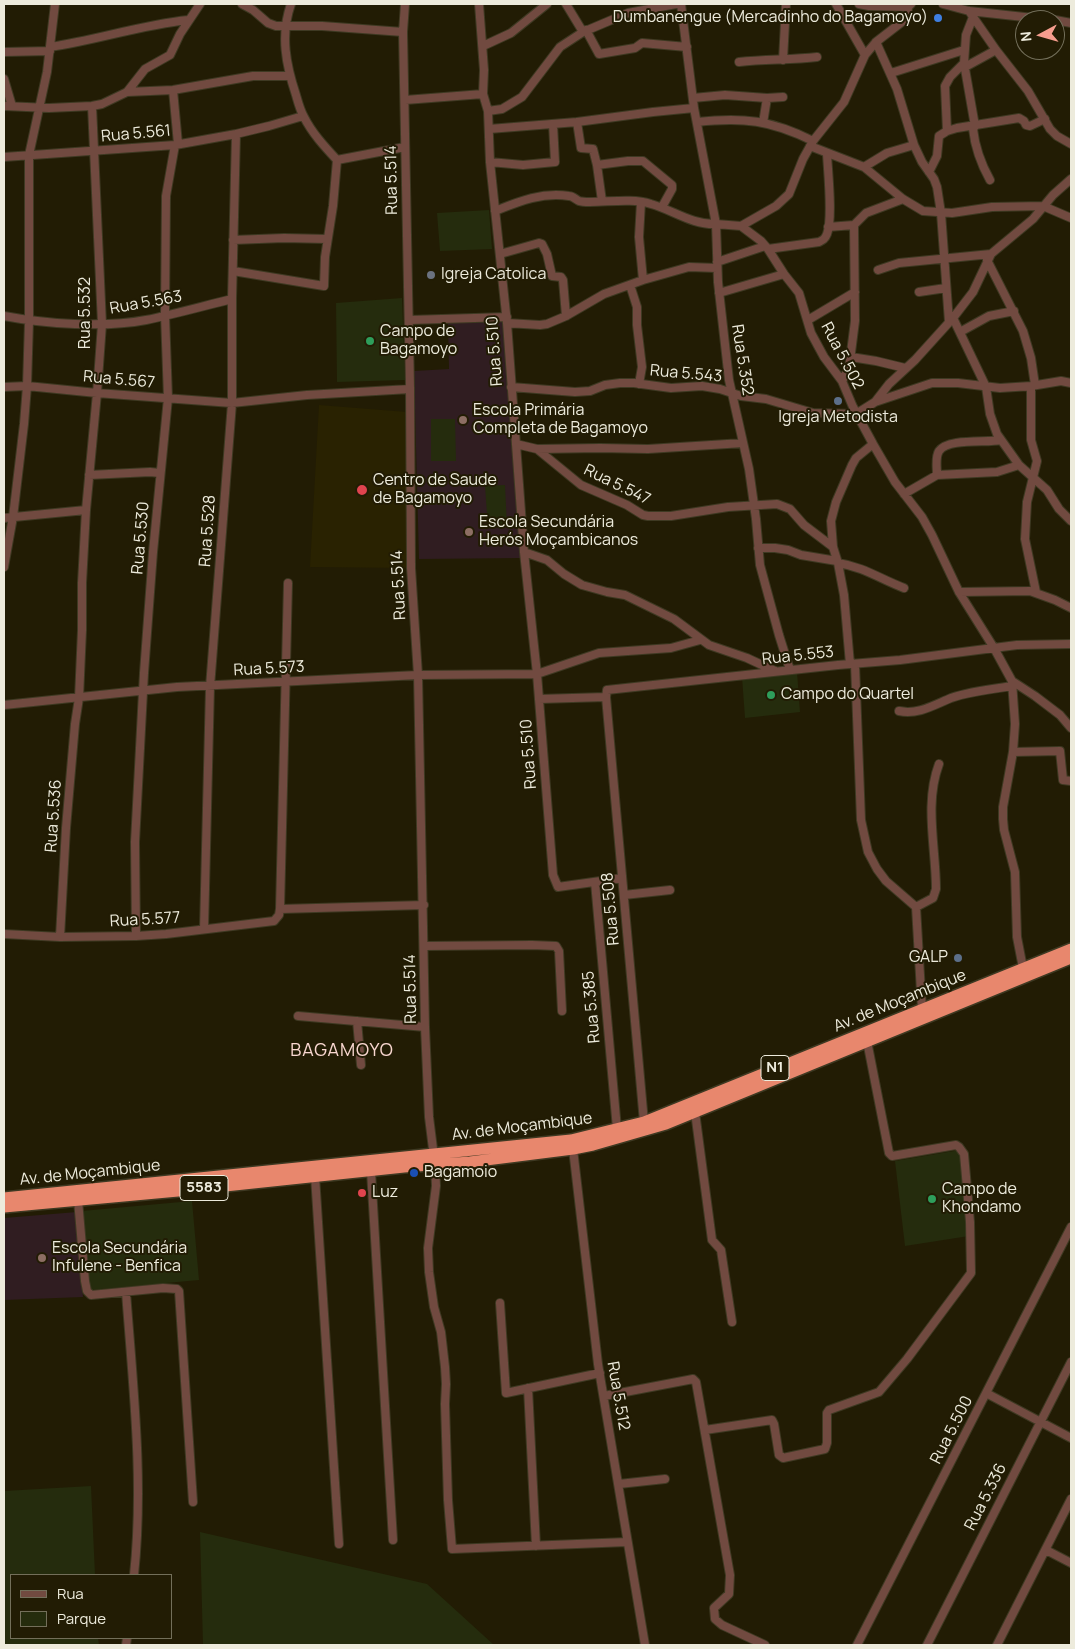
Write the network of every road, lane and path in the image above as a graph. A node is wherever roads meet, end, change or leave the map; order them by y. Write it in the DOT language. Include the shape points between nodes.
graph roads {
  1 [pos="55,4"];
  2 [pos="200,4"];
  3 [pos="242,4"];
  4 [pos="291,4"];
  5 [pos="406,4"];
  6 [pos="479,4"];
  7 [pos="546,4"];
  8 [pos="566,4"];
  9 [pos="676,4"];
  10 [pos="681,4"];
  11 [pos="786,4"];
  12 [pos="836,4"];
  13 [pos="859,4"];
  14 [pos="943,4"];
  15 [pos="910,5"];
  16 [pos="968,10"];
  17 [pos="1015,16"];
  18 [pos="188,20"];
  19 [pos="286,26"];
  20 [pos="585,31"];
  21 [pos="403,32"];
  22 [pos="876,42"];
  23 [pos="483,46"];
  24 [pos="686,47"];
  25 [pos="50,49"];
  26 [pos="964,50"];
  27 [pos="996,50"];
  28 [pos="4,52"];
  29 [pos="865,55"];
  30 [pos="818,57"];
  31 [pos="783,60"];
  32 [pos="739,62"];
  33 [pos="965,65"];
  34 [pos="891,73"];
  35 [pos="290,76"];
  36 [pos="4,79"];
  37 [pos="173,90"];
  38 [pos="127,92"];
  39 [pos="483,94"];
  40 [pos="783,97"];
  41 [pos="693,98"];
  42 [pos="767,98"];
  43 [pos="405,100"];
  44 [pos="8,106"];
  45 [pos="92,106"];
  46 [pos="39,107"];
  47 [pos="694,108"];
  48 [pos="488,111"];
  49 [pos="303,116"];
  50 [pos="1045,119"];
  51 [pos="577,122"];
  52 [pos="697,122"];
  53 [pos="763,122"];
  54 [pos="553,124"];
  55 [pos="975,126"];
  56 [pos="489,130"];
  57 [pos="947,131"];
  58 [pos="236,134"];
  59 [pos="812,143"];
  60 [pos="176,144"];
  61 [pos="1071,144"];
  62 [pos="914,145"];
  63 [pos="406,147"];
  64 [pos="93,151"];
  65 [pos="827,154"];
  66 [pos="29,156"];
  67 [pos="4,157"];
  68 [pos="337,160"];
  69 [pos="490,162"];
  70 [pos="597,166"];
  71 [pos="864,167"];
  72 [pos="930,172"];
  73 [pos="1071,179"];
  74 [pos="990,180"];
  75 [pos="903,199"];
  76 [pos="602,201"];
  77 [pos="641,202"];
  78 [pos="1043,206"];
  79 [pos="662,208"];
  80 [pos="495,211"];
  81 [pos="941,213"];
  82 [pos="1071,218"];
  83 [pos="716,224"];
  84 [pos="854,225"];
  85 [pos="741,226"];
  86 [pos="828,227"];
  87 [pos="327,239"];
  88 [pos="234,240"];
  89 [pos="767,247"];
  90 [pos="500,254"];
  91 [pos="989,257"];
  92 [pos="944,259"];
  93 [pos="717,265"];
  94 [pos="878,270"];
  95 [pos="233,271"];
  96 [pos="784,274"];
  97 [pos="643,280"];
  98 [pos="630,285"];
  99 [pos="946,288"];
  100 [pos="855,292"];
  101 [pos="919,292"];
  102 [pos="719,293"];
  103 [pos="232,299"];
  104 [pos="1014,311"];
  105 [pos="165,315"];
  106 [pos="4,316"];
  107 [pos="566,316"];
  108 [pos="409,320"];
  109 [pos="507,320"];
  110 [pos="808,320"];
  111 [pos="951,320"];
  112 [pos="29,321"];
  113 [pos="102,324"];
  114 [pos="960,332"];
  115 [pos="851,358"];
  116 [pos="905,368"];
  117 [pos="842,381"];
  118 [pos="1071,383"];
  119 [pos="640,384"];
  120 [pos="27,386"];
  121 [pos="986,386"];
  122 [pos="1033,386"];
  123 [pos="4,387"];
  124 [pos="511,387"];
  125 [pos="410,389"];
  126 [pos="98,393"];
  127 [pos="732,393"];
  128 [pos="168,398"];
  129 [pos="875,402"];
  130 [pos="232,403"];
  131 [pos="856,414"];
  132 [pos="1001,440"];
  133 [pos="743,443"];
  134 [pos="516,444"];
  135 [pos="873,444"];
  136 [pos="537,449"];
  137 [pos="1019,465"];
  138 [pos="160,473"];
  139 [pos="937,474"];
  140 [pos="89,475"];
  141 [pos="1034,478"];
  142 [pos="904,494"];
  143 [pos="753,502"];
  144 [pos="86,510"];
  145 [pos="13,517"];
  146 [pos="4,518"];
  147 [pos="1071,521"];
  148 [pos="833,547"];
  149 [pos="758,548"];
  150 [pos="524,552"];
  151 [pos="838,562"];
  152 [pos="4,567"];
  153 [pos="288,583"];
  154 [pos="904,588"];
  155 [pos="959,592"];
  156 [pos="1036,592"];
  157 [pos="1071,608"];
  158 [pos="700,640"];
  159 [pos="1071,644"];
  160 [pos="994,648"];
  161 [pos="852,664"];
  162 [pos="790,670"];
  163 [pos="776,671"];
  164 [pos="537,674"];
  165 [pos="418,675"];
  166 [pos="285,682"];
  167 [pos="1012,684"];
  168 [pos="210,686"];
  169 [pos="144,692"];
  170 [pos="606,694"];
  171 [pos="79,698"];
  172 [pos="539,699"];
  173 [pos="4,705"];
  174 [pos="899,711"];
  175 [pos="1071,728"];
  176 [pos="1013,752"];
  177 [pos="939,764"];
  178 [pos="1071,781"];
  179 [pos="622,878"];
  180 [pos="595,882"];
  181 [pos="670,890"];
  182 [pos="624,895"];
  183 [pos="424,905"];
  184 [pos="916,907"];
  185 [pos="280,909"];
  186 [pos="204,930"];
  187 [pos="4,934"];
  188 [pos="136,936"];
  189 [pos="60,937"];
  190 [pos="424,946"];
  191 [pos="1071,949"];
  192 [pos="1071,958"];
  193 [pos="1023,968"];
  194 [pos="922,1009"];
  195 [pos="562,1011"];
  196 [pos="298,1016"];
  197 [pos="357,1021"];
  198 [pos="425,1027"];
  199 [pos="867,1041"];
  200 [pos="361,1065"];
  201 [pos="695,1112"];
  202 [pos="644,1122"];
  203 [pos="618,1129"];
  204 [pos="573,1149"];
  205 [pos="468,1157"];
  206 [pos="434,1160"];
  207 [pos="372,1171"];
  208 [pos="316,1176"];
  209 [pos="4,1198"];
  210 [pos="78,1200"];
  211 [pos="4,1206"];
  212 [pos="1071,1227"];
  213 [pos="126,1292"];
  214 [pos="500,1303"];
  215 [pos="732,1322"];
  216 [pos="1071,1362"];
  217 [pos="600,1373"];
  218 [pos="528,1388"];
  219 [pos="986,1393"];
  220 [pos="604,1396"];
  221 [pos="1040,1420"];
  222 [pos="704,1430"];
  223 [pos="1071,1438"];
  224 [pos="665,1479"];
  225 [pos="619,1484"];
  226 [pos="1071,1499"];
  227 [pos="193,1502"];
  228 [pos="393,1540"];
  229 [pos="627,1542"];
  230 [pos="339,1544"];
  231 [pos="536,1546"];
  232 [pos="1046,1550"];
  233 [pos="1071,1563"];
  234 [pos="134,1574"];
  235 [pos="645,1645"];
  236 [pos="765,1645"];
  237 [pos="857,1645"];
  238 [pos="927,1645"];
  239 [pos="998,1645"];
  1 -- 25 [label="street"];
  2 -- 18 [label="street"];
  3 -- 19 [label="street" via="272,25"];
  4 -- 19 [label="street"];
  5 -- 21 [label="street, Rua 5.514"];
  6 -- 23 [label="street, Rua 5.510"];
  7 -- 23 [label="street" via="511,33"];
  8 -- 20 [label="street"];
  9 -- 20 [label="street" via="628,13"];
  10 -- 24 [label="street"];
  11 -- 31 [label="street"];
  12 -- 29 [label="street"];
  13 -- 15 [label="street"];
  14 -- 16 [label="street"];
  15 -- 22 [label="street" via="907,18"];
  16 -- 17 [label="street"];
  16 -- 26 [label="street"];
  16 -- 27 [label="street"];
  18 -- 25 [label="street" via="146,26"];
  18 -- 38 [label="street" via="170,55 145,70"];
  19 -- 21 [label="street"];
  19 -- 35 [label="street" via="285,55"];
  20 -- 24 [label="street" via="599,54 635,48 642,43"];
  20 -- 48 [label="street" via="560,47 522,97 502,109"];
  21 -- 43 [label="street, Rua 5.514"];
  22 -- 29 [label="street"];
  22 -- 34 [label="street"];
  23 -- 39 [label="street, Rua 5.510"];
  24 -- 41 [label="street"];
  25 -- 28 [label="street"];
  25 -- 46 [label="street"];
  26 -- 33 [label="street"];
  26 -- 34 [label="street"];
  27 -- 33 [label="street"];
  27 -- 50 [label="street"];
  29 -- 59 [label="street" via="844,102"];
  30 -- 31 [label="street"];
  31 -- 32 [label="street"];
  33 -- 55 [label="street"];
  33 -- 57 [label="street" via="950,77 945,86"];
  34 -- 62 [label="street"];
  35 -- 37 [label="street" via="253,76"];
  35 -- 49 [label="street"];
  36 -- 44 [label="street"];
  37 -- 38 [label="street"];
  37 -- 60 [label="street, Rua 5.530"];
  38 -- 45 [label="street"];
  39 -- 43 [label="street"];
  39 -- 48 [label="street, Rua 5.510"];
  40 -- 42 [label="street"];
  41 -- 42 [label="street" via="725,95"];
  41 -- 47 [label="street"];
  42 -- 53 [label="street"];
  43 -- 63 [label="street, Rua 5.514"];
  44 -- 46 [label="street"];
  45 -- 46 [label="street"];
  45 -- 64 [label="street, Rua 5.532"];
  46 -- 66 [label="street"];
  47 -- 51 [label="street"];
  47 -- 52 [label="street"];
  48 -- 56 [label="street, Rua 5.510"];
  49 -- 58 [label="street, Rua 5.561"];
  49 -- 68 [label="street" via="318,140"];
  50 -- 55 [label="street" via="1028,126 1019,118"];
  50 -- 61 [label="street" via="1057,136"];
  51 -- 54 [label="street"];
  51 -- 70 [label="street" via="581,148 593,149"];
  52 -- 53 [label="street"];
  52 -- 83 [label="street"];
  53 -- 59 [label="street" via="786,128"];
  54 -- 56 [label="street"];
  54 -- 69 [label="street" via="555,162 524,165"];
  55 -- 57 [label="street"];
  55 -- 74 [label="street" via="972,129 974,143"];
  56 -- 69 [label="street, Rua 5.510"];
  57 -- 72 [label="street" via="939,136"];
  58 -- 60 [label="street, Rua 5.561"];
  58 -- 88 [label="street, Rua 5.528"];
  59 -- 65 [label="street"];
  59 -- 85 [label="street" via="789,194 776,206"];
  60 -- 64 [label="street, Rua 5.561"];
  60 -- 105 [label="street, Rua 5.530" via="166,196"];
  62 -- 71 [label="street" via="887,153"];
  62 -- 72 [label="street"];
  63 -- 68 [label="street"];
  63 -- 108 [label="street, Rua 5.514"];
  64 -- 66 [label="street, Rua 5.561"];
  64 -- 113 [label="street, Rua 5.532"];
  65 -- 71 [label="street"];
  65 -- 86 [label="street"];
  66 -- 67 [label="street, Rua 5.561"];
  66 -- 112 [label="street"];
  68 -- 87 [label="street"];
  69 -- 80 [label="street, Rua 5.510"];
  70 -- 76 [label="street"];
  70 -- 79 [label="street" via="645,162 672,184"];
  71 -- 75 [label="street"];
  72 -- 81 [label="street" via="937,187"];
  73 -- 78 [label="street"];
  75 -- 81 [label="street" via="916,209"];
  75 -- 84 [label="street" via="866,213"];
  76 -- 77 [label="street"];
  76 -- 80 [label="street" via="540,195"];
  77 -- 79 [label="street"];
  77 -- 97 [label="street" via="639,237"];
  78 -- 81 [label="street"];
  78 -- 82 [label="street"];
  78 -- 91 [label="street"];
  79 -- 83 [label="street" via="689,220"];
  80 -- 90 [label="street, Rua 5.510"];
  81 -- 92 [label="street"];
  83 -- 85 [label="street"];
  83 -- 93 [label="street, Rua 5.352"];
  84 -- 86 [label="street"];
  84 -- 100 [label="street"];
  85 -- 89 [label="street, Rua 5.502"];
  86 -- 89 [label="street" via="824,240 819,242"];
  87 -- 88 [label="street"];
  87 -- 95 [label="street" via="324,286"];
  88 -- 95 [label="street, Rua 5.528"];
  89 -- 93 [label="street"];
  89 -- 96 [label="street, Rua 5.502"];
  90 -- 107 [label="street" via="542,244 552,276 563,280"];
  90 -- 109 [label="street, Rua 5.510"];
  91 -- 92 [label="street"];
  91 -- 104 [label="street"];
  91 -- 111 [label="street" via="973,292"];
  92 -- 94 [label="street" via="899,263"];
  92 -- 99 [label="street"];
  93 -- 97 [label="street" via="689,267"];
  93 -- 102 [label="street, Rua 5.352"];
  95 -- 103 [label="street, Rua 5.528"];
  96 -- 102 [label="street"];
  96 -- 110 [label="street, Rua 5.502" via="799,293"];
  97 -- 98 [label="street"];
  98 -- 107 [label="street" via="604,294"];
  98 -- 119 [label="street" via="637,307 642,367"];
  99 -- 101 [label="street"];
  99 -- 111 [label="street"];
  100 -- 110 [label="street"];
  100 -- 115 [label="street"];
  102 -- 127 [label="street, Rua 5.352"];
  103 -- 105 [label="street, Rua 5.563"];
  103 -- 130 [label="street, Rua 5.528"];
  104 -- 114 [label="street" via="989,316"];
  104 -- 122 [label="street" via="1031,358"];
  105 -- 113 [label="street, Rua 5.563"];
  105 -- 128 [label="street, Rua 5.530"];
  106 -- 112 [label="street, Rua 5.563"];
  107 -- 109 [label="street" via="540,325"];
  108 -- 109 [label="street"];
  108 -- 125 [label="street, Rua 5.514"];
  109 -- 124 [label="street, Rua 5.510"];
  110 -- 117 [label="street, Rua 5.502" via="824,357"];
  111 -- 114 [label="street"];
  111 -- 116 [label="street"];
  112 -- 113 [label="street, Rua 5.563"];
  112 -- 120 [label="street"];
  113 -- 126 [label="street, Rua 5.532"];
  114 -- 121 [label="street"];
  115 -- 116 [label="street"];
  115 -- 117 [label="street"];
  116 -- 129 [label="street"];
  117 -- 131 [label="street, Rua 5.502"];
  118 -- 122 [label="street" via="1061,381"];
  119 -- 124 [label="street, Rua 5.543" via="620,383 575,392"];
  119 -- 127 [label="street, Rua 5.543" via="671,388 702,386"];
  120 -- 123 [label="street, Rua 5.567"];
  120 -- 126 [label="street, Rua 5.567"];
  120 -- 145 [label="street"];
  121 -- 122 [label="street"];
  121 -- 129 [label="street" via="932,383"];
  121 -- 132 [label="street" via="994,428"];
  122 -- 141 [label="street" via="1030,440 1037,461"];
  124 -- 134 [label="street, Rua 5.510"];
  125 -- 130 [label="street, Rua 5.567"];
  125 -- 165 [label="street, Rua 5.514" via="411,568"];
  126 -- 128 [label="street, Rua 5.567"];
  126 -- 140 [label="street, Rua 5.532"];
  127 -- 131 [label="street, Rua 5.543" via="813,413"];
  127 -- 133 [label="street, Rua 5.352"];
  128 -- 130 [label="street, Rua 5.567"];
  128 -- 138 [label="street, Rua 5.530"];
  129 -- 131 [label="street"];
  130 -- 168 [label="street, Rua 5.528"];
  131 -- 135 [label="street, Rua 5.502"];
  132 -- 137 [label="street"];
  132 -- 139 [label="street" via="955,443 941,449 937,456"];
  133 -- 136 [label="street" via="656,449"];
  133 -- 143 [label="street, Rua 5.352"];
  134 -- 136 [label="street"];
  134 -- 150 [label="street, Rua 5.510"];
  135 -- 142 [label="street, Rua 5.502"];
  135 -- 148 [label="street" via="856,458 836,502 831,522"];
  136 -- 143 [label="street, Rua 5.547" via="581,485 648,516 671,516"];
  137 -- 139 [label="street" via="998,472"];
  137 -- 141 [label="street"];
  138 -- 140 [label="street"];
  138 -- 169 [label="street, Rua 5.530"];
  139 -- 142 [label="street"];
  140 -- 144 [label="street, Rua 5.532"];
  141 -- 147 [label="street"];
  141 -- 156 [label="street" via="1027,502 1025,539"];
  142 -- 155 [label="street, Rua 5.502" via="932,534"];
  143 -- 148 [label="street, Rua 5.547" via="778,504 790,509 804,525"];
  143 -- 149 [label="street, Rua 5.352"];
  144 -- 145 [label="street"];
  144 -- 171 [label="street, Rua 5.536"];
  145 -- 146 [label="street"];
  145 -- 152 [label="street"];
  148 -- 151 [label="street"];
  149 -- 151 [label="street" via="788,550"];
  149 -- 162 [label="street, Rua 5.352"];
  150 -- 158 [label="street" via="547,560 582,585 625,595 674,619"];
  150 -- 164 [label="street, Rua 5.510"];
  151 -- 154 [label="street" via="864,569"];
  151 -- 161 [label="street"];
  153 -- 166 [label="street"];
  155 -- 156 [label="street"];
  155 -- 160 [label="street, Rua 5.502"];
  156 -- 157 [label="street"];
  158 -- 163 [label="street"];
  158 -- 164 [label="street, Rua 5.573" via="671,648 599,652"];
  159 -- 160 [label="street, Rua 5.553"];
  160 -- 161 [label="street, Rua 5.553"];
  160 -- 167 [label="street, Rua 5.502"];
  161 -- 162 [label="street, Rua 5.553"];
  161 -- 184 [label="street" via="861,820 868,852 886,881"];
  162 -- 163 [label="street, Rua 5.553"];
  163 -- 170 [label="street, Rua 5.553" via="610,689"];
  164 -- 165 [label="street, Rua 5.573"];
  164 -- 172 [label="street, Rua 5.510"];
  165 -- 166 [label="street, Rua 5.573"];
  165 -- 183 [label="street, Rua 5.514"];
  166 -- 168 [label="street, Rua 5.573"];
  166 -- 185 [label="street"];
  167 -- 174 [label="street" via="951,698 912,712"];
  167 -- 175 [label="street, Rua 5.502" via="1035,696"];
  167 -- 176 [label="street"];
  168 -- 169 [label="street, Rua 5.573"];
  168 -- 186 [label="street, Rua 5.528"];
  169 -- 171 [label="street, Rua 5.573"];
  169 -- 188 [label="street, Rua 5.530" via="135,842"];
  170 -- 172 [label="street, Rua 5.553"];
  170 -- 179 [label="street, Rua 5.508"];
  171 -- 173 [label="street, Rua 5.573"];
  171 -- 189 [label="street, Rua 5.536" via="66,828"];
  172 -- 180 [label="street, Rua 5.510" via="553,876 558,887"];
  176 -- 178 [label="street" via="1060,751 1063,780"];
  176 -- 193 [label="street" via="1003,819 1015,872 1017,937"];
  177 -- 184 [label="street" via="932,799 936,889 933,898"];
  179 -- 180 [label="street"];
  179 -- 182 [label="street, Rua 5.508"];
  180 -- 203 [label="street, Rua 5.385"];
  181 -- 182 [label="street"];
  182 -- 202 [label="street, Rua 5.508"];
  183 -- 185 [label="street"];
  183 -- 190 [label="street, Rua 5.514"];
  184 -- 194 [label="street"];
  185 -- 186 [label="street, Rua 5.577" via="274,921"];
  186 -- 188 [label="street, Rua 5.577"];
  187 -- 189 [label="street, Rua 5.577"];
  188 -- 189 [label="street, Rua 5.577"];
  190 -- 195 [label="street" via="556,946 559,951"];
  190 -- 198 [label="street, Rua 5.514"];
  191 -- 193 [label="highway, Av. de Moçambique / N1"];
  192 -- 199 [label="highway, Av. de Moçambique / N1"];
  193 -- 194 [label="highway, Av. de Moçambique / N1"];
  194 -- 202 [label="highway, Av. de Moçambique / N1"];
  196 -- 197 [label="street"];
  197 -- 198 [label="street"];
  197 -- 200 [label="street"];
  198 -- 206 [label="street, Rua 5.514"];
  199 -- 201 [label="highway, Av. de Moçambique / N1"];
  199 -- 222 [label="street" via="889,1153 892,1156 956,1145 964,1154 971,1273 880,1392 829,1410 825,1449 783,1458 779,1456 772,1420"];
  201 -- 204 [label="highway, Av. de Moçambique / N1" via="650,1129"];
  201 -- 215 [label="street" via="712,1240 721,1250"];
  202 -- 203 [label="highway, Av. de Moçambique / N1"];
  203 -- 205 [label="highway, Av. de Moçambique / N1"];
  204 -- 205 [label="highway, Av. de Moçambique / N1" via="478,1161"];
  204 -- 217 [label="street, Rua 5.512"];
  205 -- 206 [label="highway, Av. de Moçambique / 5583"];
  206 -- 207 [label="highway, Av. de Moçambique / 5583"];
  206 -- 209 [label="highway, Av. de Moçambique / 5583"];
  206 -- 231 [label="street, Rua 5.514" via="435,1197 428,1248 429,1272 445,1367 447,1491 452,1550"];
  207 -- 208 [label="highway, Av. de Moçambique / 5583"];
  207 -- 228 [label="street"];
  208 -- 210 [label="highway, Av. de Moçambique / 5583"];
  208 -- 230 [label="street"];
  210 -- 211 [label="highway, Av. de Moçambique / 5583"];
  210 -- 213 [label="street" via="87,1291 91,1295"];
  212 -- 219 [label="street, Rua 5.500"];
  213 -- 227 [label="street" via="163,1288 179,1291"];
  213 -- 234 [label="street" via="138,1460 138,1538"];
  214 -- 218 [label="street" via="506,1392"];
  216 -- 221 [label="street, Rua 5.336"];
  217 -- 218 [label="street"];
  217 -- 220 [label="street, Rua 5.512"];
  218 -- 231 [label="street"];
  219 -- 221 [label="street"];
  219 -- 237 [label="street, Rua 5.500"];
  220 -- 222 [label="street" via="694,1379"];
  220 -- 225 [label="street, Rua 5.512"];
  221 -- 223 [label="street"];
  221 -- 238 [label="street, Rua 5.336"];
  222 -- 236 [label="street" via="730,1584 729,1594 714,1608 715,1620"];
  224 -- 225 [label="street"];
  225 -- 229 [label="street, Rua 5.512"];
  226 -- 232 [label="street"];
  229 -- 231 [label="street"];
  229 -- 235 [label="street, Rua 5.512"];
  232 -- 233 [label="street"];
  232 -- 239 [label="street"];
}
